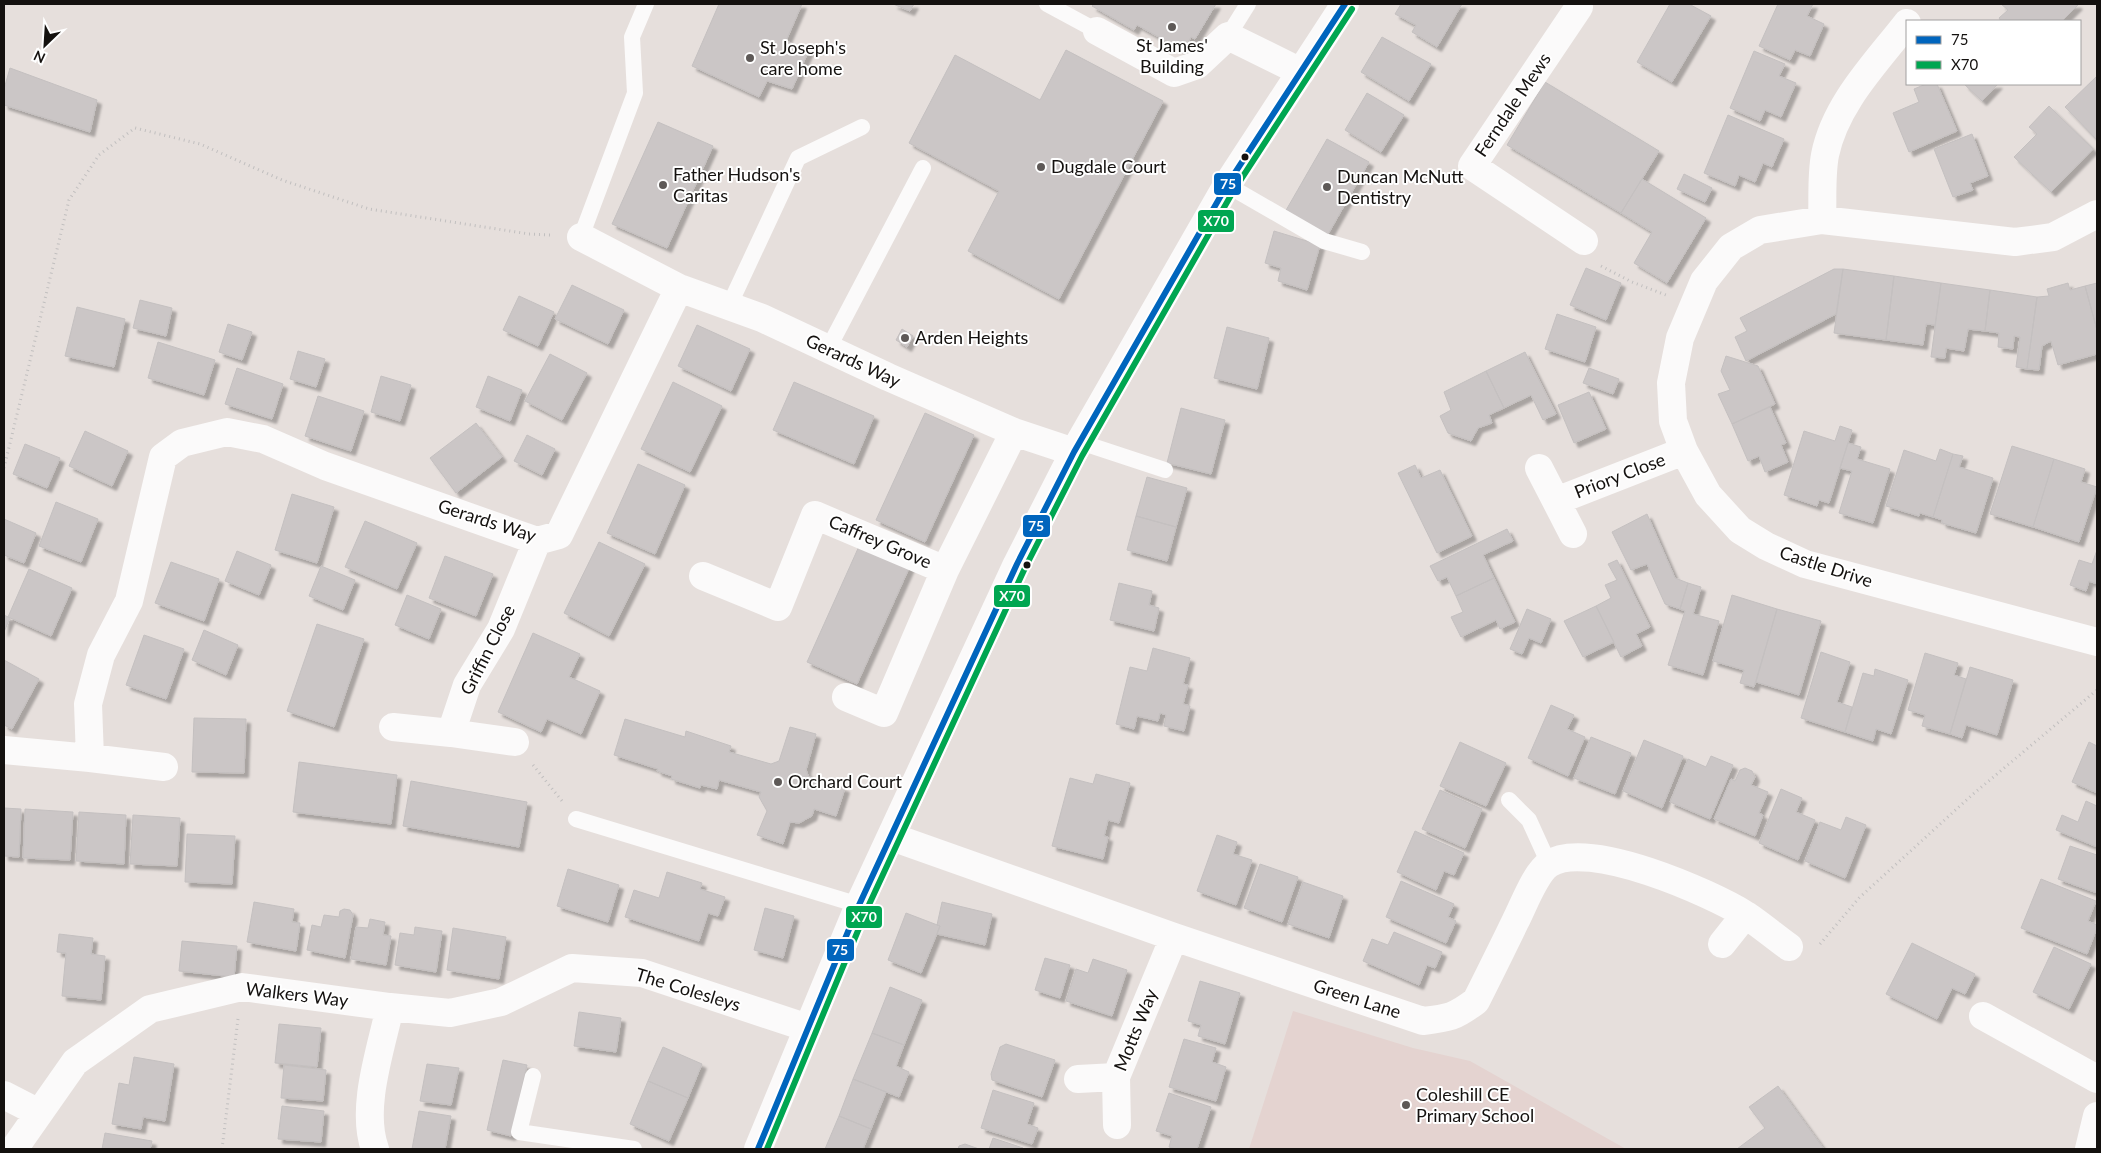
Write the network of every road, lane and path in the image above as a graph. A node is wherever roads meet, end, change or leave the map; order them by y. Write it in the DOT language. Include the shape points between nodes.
graph roads {
  1 [pos="646,4"];
  2 [pos="1049,4"];
  3 [pos="1248,4"];
  4 [pos="1345,4"];
  5 [pos="1922,4"];
  6 [pos="1578,5"];
  7 [pos="1910,20"];
  8 [pos="1906,25"];
  9 [pos="1097,31"];
  10 [pos="1228,36"];
  11 [pos="1301,72"];
  12 [pos="862,127"];
  13 [pos="923,168"];
  14 [pos="1227,185"];
  15 [pos="2097,214"];
  16 [pos="1822,220"];
  17 [pos="581,237"];
  18 [pos="1584,241"];
  19 [pos="1362,252"];
  20 [pos="679,288"];
  21 [pos="729,306"];
  22 [pos="1693,306"];
  23 [pos="828,349"];
  24 [pos="1014,432"];
  25 [pos="1077,447"];
  26 [pos="1684,451"];
  27 [pos="4,468"];
  28 [pos="1539,468"];
  29 [pos="1164,470"];
  30 [pos="1556,501"];
  31 [pos="1573,534"];
  32 [pos="537,541"];
  33 [pos="945,570"];
  34 [pos="703,576"];
  35 [pos="2097,642"];
  36 [pos="2097,690"];
  37 [pos="846,696"];
  38 [pos="393,727"];
  39 [pos="451,733"];
  40 [pos="516,742"];
  41 [pos="4,750"];
  42 [pos="90,758"];
  43 [pos="164,767"];
  44 [pos="1509,800"];
  45 [pos="576,819"];
  46 [pos="892,837"];
  47 [pos="1549,864"];
  48 [pos="859,905"];
  49 [pos="1745,915"];
  50 [pos="1174,937"];
  51 [pos="1722,944"];
  52 [pos="1789,947"];
  53 [pos="242,987"];
  54 [pos="390,1007"];
  55 [pos="1983,1016"];
  56 [pos="808,1028"];
  57 [pos="532,1076"];
  58 [pos="1116,1077"];
  59 [pos="1078,1078"];
  60 [pos="2097,1080"];
  61 [pos="4,1095"];
  62 [pos="39,1113"];
  63 [pos="2097,1116"];
  64 [pos="1117,1125"];
  65 [pos="14,1149"];
  66 [pos="222,1149"];
  67 [pos="375,1149"];
  68 [pos="634,1149"];
  69 [pos="758,1149"];
  70 [pos="2089,1149"];
  1 -- 17 [label="lane" via="632,37 635,93"];
  2 -- 9 [label="lane"];
  3 -- 10 [label="lane"];
  4 -- 11 [label="street"];
  5 -- 7 [label="street"];
  6 -- 18 [label="street, Ferndale Mews" via="1472,166"];
  8 -- 16 [label="street" via="1854,90 1834,126 1825,156"];
  9 -- 10 [label="street" via="1174,73 1196,65"];
  10 -- 11 [label="street"];
  11 -- 14 [label="street"];
  12 -- 21 [label="lane" via="798,158"];
  13 -- 23 [label="lane"];
  14 -- 19 [label="lane" via="1324,241"];
  14 -- 25 [label="street"];
  15 -- 16 [label="street, Castle Drive" via="2053,237 2015,242"];
  16 -- 22 [label="street, Castle Drive" via="1760,230 1731,247 1704,282"];
  17 -- 20 [label="street"];
  17 -- 27 [label="path" via="529,234 369,209 282,180 200,144 135,128 98,155 69,200"];
  18 -- 22 [label="path" via="1578,253 1632,282"];
  20 -- 21 [label="street, Gerards Way"];
  20 -- 32 [label="street, Gerards Way" via="559,535"];
  21 -- 23 [label="street, Gerards Way"];
  22 -- 26 [label="street, Castle Drive" via="1680,338 1671,383 1673,421"];
  23 -- 24 [label="street, Gerards Way"];
  24 -- 25 [label="street, Gerards Way"];
  24 -- 33 [label="street, Caffrey Grove"];
  25 -- 29 [label="lane"];
  25 -- 46 [label="street" via="1017,564"];
  26 -- 30 [label="street, Priory Close"];
  26 -- 35 [label="street, Castle Drive" via="1708,495 1740,530 1766,546 1805,564"];
  28 -- 30 [label="street, Priory Close"];
  30 -- 31 [label="street, Priory Close"];
  32 -- 39 [label="street, Griffin Close" via="501,629 467,685"];
  32 -- 42 [label="street, Gerards Way" via="325,466 263,439 227,432 182,442 163,456 129,601 101,654 88,704"];
  33 -- 34 [label="street, Caffrey Grove" via="815,515 778,607"];
  33 -- 37 [label="street, Caffrey Grove" via="884,713"];
  36 -- 52 [label="path" via="1972,795 1859,898 1806,960"];
  38 -- 39 [label="street"];
  39 -- 40 [label="street"];
  40 -- 45 [label="path"];
  41 -- 42 [label="street"];
  42 -- 43 [label="street"];
  44 -- 47 [label="lane" via="1529,820"];
  45 -- 48 [label="lane"];
  46 -- 48 [label="street"];
  46 -- 50 [label="street, Green Lane"];
  47 -- 49 [label="street" via="1569,858 1586,858 1645,869"];
  47 -- 50 [label="street, Green Lane" via="1532,886 1476,1001 1449,1018 1423,1021"];
  48 -- 56 [label="street"];
  49 -- 51 [label="street"];
  49 -- 52 [label="street"];
  50 -- 58 [label="street, Motts Way"];
  53 -- 54 [label="street, Walkers Way"];
  53 -- 62 [label="street, Walkers Way" via="150,1009 75,1062"];
  53 -- 66 [label="path"];
  54 -- 56 [label="street, The Colesleys" via="450,1013 501,1002 572,968 642,973"];
  54 -- 67 [label="street" via="370,1095"];
  55 -- 60 [label="street"];
  56 -- 69 [label="street"];
  57 -- 68 [label="lane" via="519,1132"];
  58 -- 59 [label="street"];
  58 -- 64 [label="street, Motts Way"];
  61 -- 62 [label="street"];
  62 -- 65 [label="street, Walkers Way"];
  63 -- 70 [label="street"];
}
